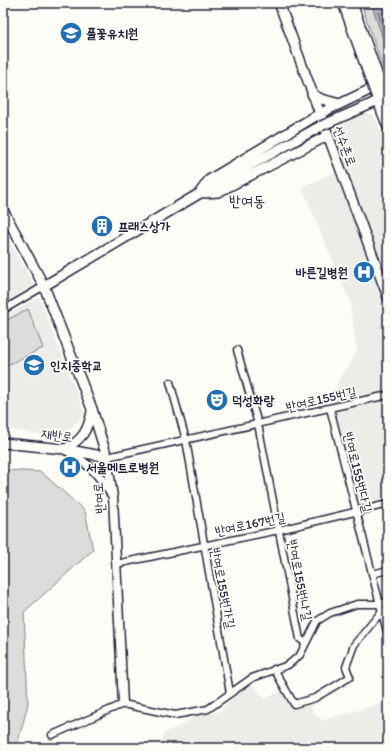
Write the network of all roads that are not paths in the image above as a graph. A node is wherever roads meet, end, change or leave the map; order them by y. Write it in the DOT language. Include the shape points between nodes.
graph roads {
  1 [pos="279,3"];
  2 [pos="343,3"];
  3 [pos="352,3"];
  4 [pos="370,67"];
  5 [pos="386,82"];
  6 [pos="312,94"];
  7 [pos="340,104"];
  8 [pos="383,104"];
  9 [pos="319,114"];
  10 [pos="388,127"];
  11 [pos="327,136"];
  12 [pos="204,191"];
  13 [pos="3,210"];
  14 [pos="44,286"];
  15 [pos="388,298"];
  16 [pos="3,310"];
  17 [pos="237,350"];
  18 [pos="170,382"];
  19 [pos="388,395"];
  20 [pos="330,408"];
  21 [pos="92,410"];
  22 [pos="258,424"];
  23 [pos="186,440"];
  24 [pos="3,442"];
  25 [pos="64,449"];
  26 [pos="107,457"];
  27 [pos="113,497"];
  28 [pos="388,504"];
  29 [pos="356,511"];
  30 [pos="279,530"];
  31 [pos="204,545"];
  32 [pos="116,564"];
  33 [pos="388,570"];
  34 [pos="372,574"];
  35 [pos="388,601"];
  36 [pos="380,604"];
  37 [pos="382,611"];
  38 [pos="388,636"];
  39 [pos="306,643"];
  40 [pos="274,669"];
  41 [pos="230,693"];
  42 [pos="123,704"];
  43 [pos="52,735"];
  1 -- 6 [label="main road, 선수촌로"];
  2 -- 4 [label="main road"];
  3 -- 4 [label="main road"];
  4 -- 8 [label="main road, bridge"];
  5 -- 7 [label="main road"];
  6 -- 7 [label="main road"];
  6 -- 9 [label="main road, 선수촌로"];
  7 -- 9 [label="main road"];
  8 -- 10 [label="main road"];
  8 -- 12 [label="main road, bridge" via="321,126"];
  9 -- 11 [label="main road, 선수촌로"];
  9 -- 12 [label="main road" via="209,180"];
  11 -- 12 [label="main road" via="218,192"];
  11 -- 15 [label="main road, 선수촌로"];
  12 -- 14 [label="main road"];
  13 -- 14 [label="main road, 반여로"];
  14 -- 16 [label="street"];
  14 -- 21 [label="main road, 반여로"];
  17 -- 22 [label="street"];
  18 -- 23 [label="street"];
  19 -- 20 [label="street, 반여로155번길"];
  20 -- 22 [label="street, 반여로155번길"];
  20 -- 29 [label="street, 반여로155번다길"];
  21 -- 25 [label="street" via="89,426 76,443"];
  21 -- 26 [label="main road, 반여로"];
  22 -- 23 [label="street, 반여로155번길"];
  22 -- 30 [label="street, 반여로155번나길"];
  23 -- 26 [label="street, 반여로155번길"];
  23 -- 31 [label="street, 반여로155번가길"];
  24 -- 25 [label="main road, 재반로"];
  25 -- 26 [label="main road, 재반로"];
  25 -- 27 [label="street" via="88,464 101,477"];
  26 -- 27 [label="street, 반여로"];
  27 -- 32 [label="street, 반여로"];
  28 -- 29 [label="street, 반여로167번길"];
  29 -- 30 [label="street, 반여로167번길"];
  29 -- 34 [label="street, 반여로155번다길"];
  30 -- 31 [label="street, 반여로167번길"];
  30 -- 39 [label="street, 반여로155번나길" via="300,639"];
  31 -- 32 [label="street, 반여로167번길"];
  31 -- 41 [label="street, 반여로155번가길"];
  32 -- 42 [label="street, 반여로"];
  33 -- 34 [label="street"];
  34 -- 36 [label="street, 반여로155번다길"];
  35 -- 36 [label="street"];
  36 -- 37 [label="street, 반여로155번다길"];
  36 -- 39 [label="street" via="358,604 330,613 318,621"];
  37 -- 38 [label="street, 반여로155번다길"];
  37 -- 40 [label="street" via="354,645 346,667 350,678 315,698 294,704"];
  39 -- 40 [label="street" via="300,655 288,664"];
  40 -- 41 [label="street" via="252,678"];
  41 -- 42 [label="street" via="208,709 175,715"];
  42 -- 43 [label="street"];
}
